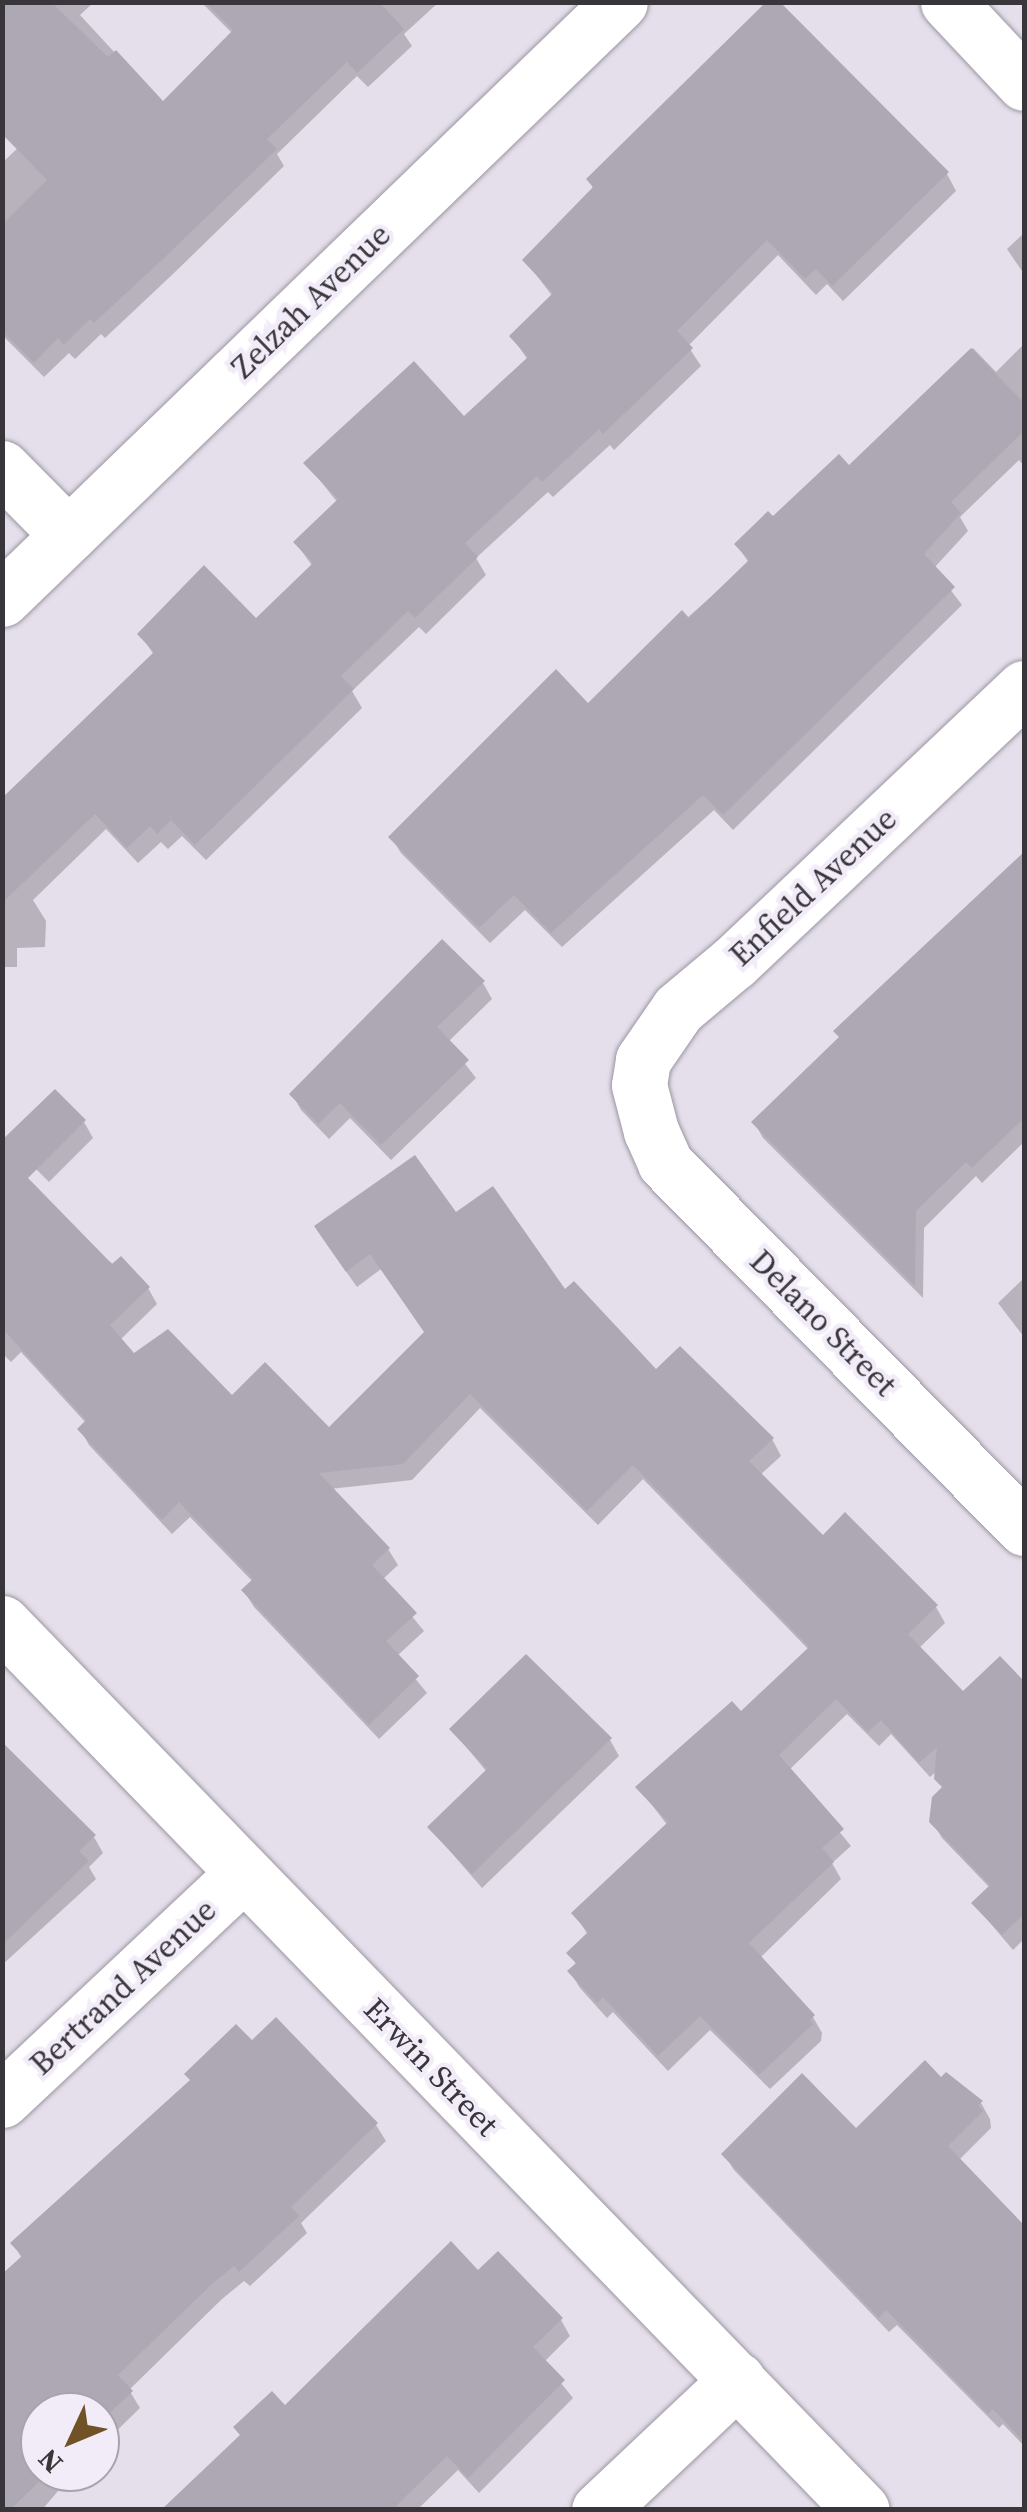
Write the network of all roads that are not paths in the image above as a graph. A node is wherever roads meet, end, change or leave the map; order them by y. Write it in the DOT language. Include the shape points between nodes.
graph roads {
  1 [pos="620,2"];
  2 [pos="948,2"];
  3 [pos="1024,83"];
  4 [pos="2,468"];
  5 [pos="68,535"];
  6 [pos="2,599"];
  7 [pos="1024,688"];
  8 [pos="644,1106"];
  9 [pos="1024,1528"];
  10 [pos="2,1624"];
  11 [pos="243,1874"];
  12 [pos="2,2100"];
  13 [pos="737,2380"];
  14 [pos="599,2510"];
  15 [pos="862,2510"];
  1 -- 5 [label="street, Zelzah Avenue"];
  2 -- 3 [label="street"];
  4 -- 5 [label="street"];
  5 -- 6 [label="street, Zelzah Avenue"];
  7 -- 8 [label="street, Enfield Avenue" via="678,1009 643,1060"];
  8 -- 9 [label="street, Delano Street" via="665,1163"];
  10 -- 11 [label="street, Erwin Street"];
  11 -- 12 [label="street, Bertrand Avenue"];
  11 -- 13 [label="street, Erwin Street"];
  13 -- 14 [label="street"];
  13 -- 15 [label="street, Erwin Street"];
}
